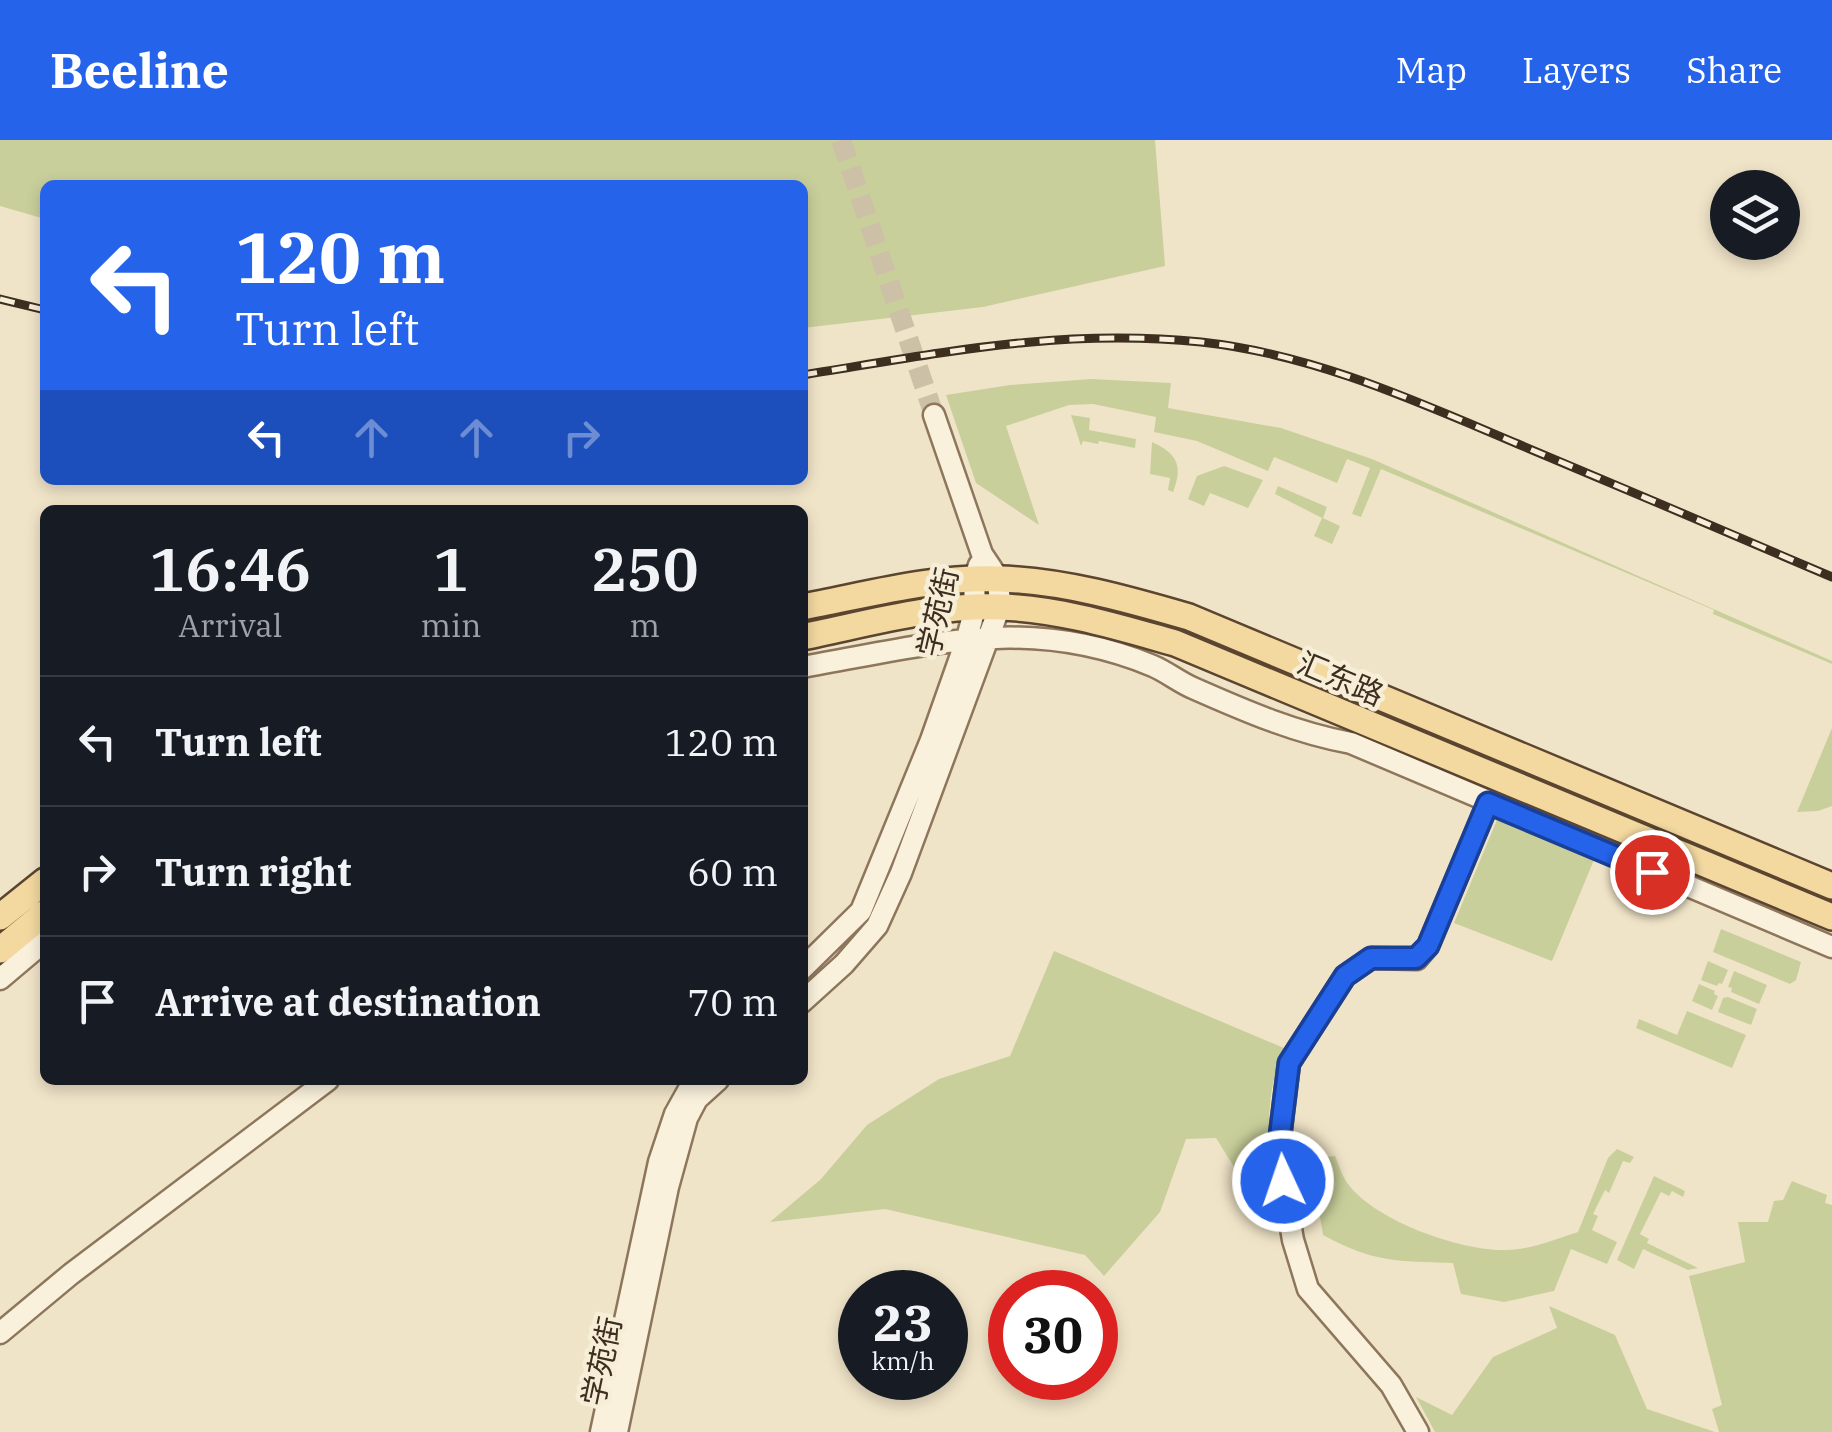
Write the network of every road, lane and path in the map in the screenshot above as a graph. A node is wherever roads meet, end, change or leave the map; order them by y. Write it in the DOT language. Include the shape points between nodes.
graph roads {
  1 [pos="934,414"];
  2 [pos="986,579"];
  3 [pos="808,606"];
  4 [pos="988,607"];
  5 [pos="808,637"];
  6 [pos="967,638"];
  7 [pos="990,638"];
  8 [pos="808,666"];
  9 [pos="1488,803"];
  10 [pos="40,885"];
  11 [pos="1832,886"];
  12 [pos="40,917"];
  13 [pos="1832,917"];
  14 [pos="0,918"];
  15 [pos="40,946"];
  16 [pos="1832,947"];
  17 [pos="0,950"];
  18 [pos="808,963"];
  19 [pos="0,979"];
  20 [pos="808,997"];
  21 [pos="321,1085"];
  22 [pos="691,1085"];
  23 [pos="712,1085"];
  24 [pos="0,1333"];
  25 [pos="601,1432"];
  26 [pos="617,1432"];
  27 [pos="1418,1432"];
  1 -- 2 [label="street, 学苑街"];
  2 -- 3 [label="main road, 汇东路"];
  2 -- 4 [label="street, 学苑街"];
  2 -- 11 [label="main road, 汇东路" via="1050,584 1188,617"];
  4 -- 5 [label="main road, 汇东路"];
  4 -- 6 [label="street, 学苑街"];
  4 -- 7 [label="street, 学苑街"];
  4 -- 13 [label="main road, 汇东路" via="1050,612 1174,643"];
  6 -- 7 [label="street"];
  6 -- 8 [label="street"];
  6 -- 18 [label="street, 学苑街" via="861,910"];
  7 -- 9 [label="street" via="1043,636 1107,651"];
  7 -- 20 [label="street, 学苑街" via="877,926"];
  9 -- 16 [label="street"];
  9 -- 27 [label="street" via="1428,946 1416,958 1371,958 1345,976 1306,1034 1289,1063 1278,1152 1292,1240 1308,1289 1390,1385"];
  10 -- 14 [label="main road"];
  12 -- 17 [label="main road"];
  15 -- 19 [label="street"];
  21 -- 24 [label="street"];
  22 -- 25 [label="street, 学苑街" via="659,1162"];
  23 -- 26 [label="street, 学苑街" via="687,1118 668,1187"];
}
